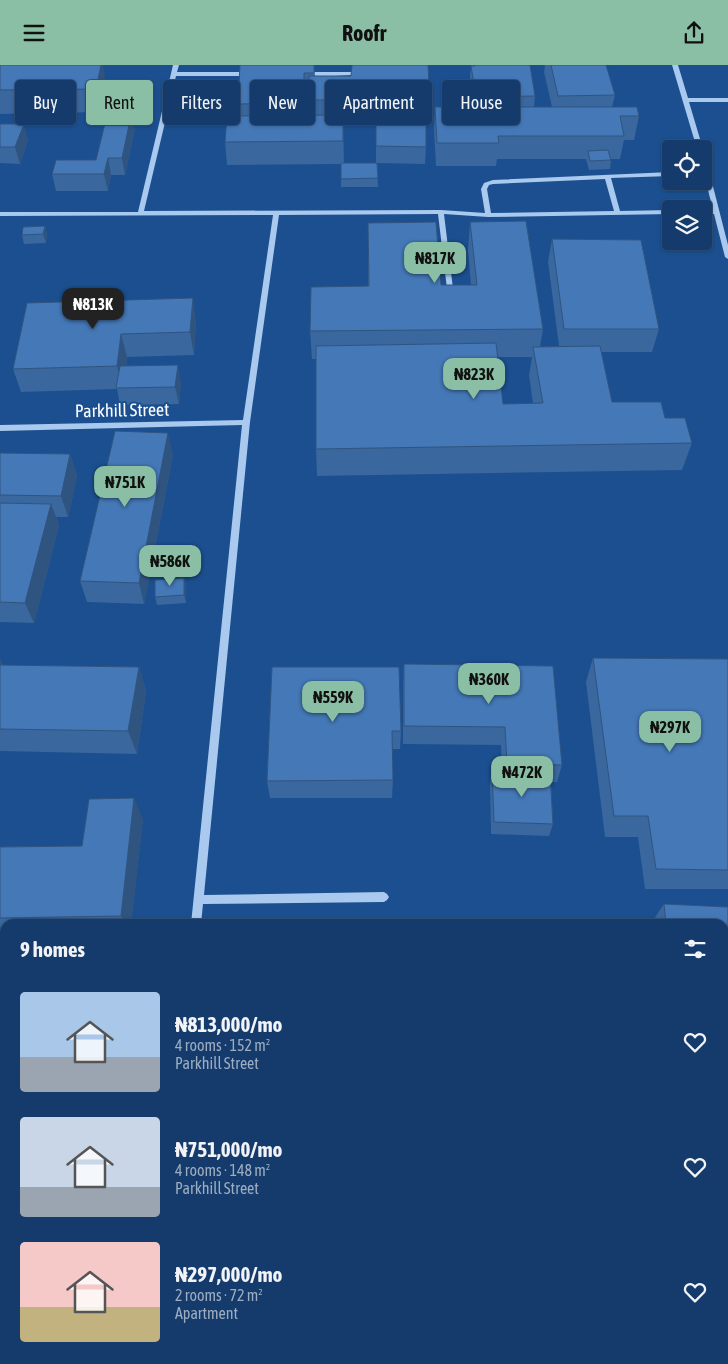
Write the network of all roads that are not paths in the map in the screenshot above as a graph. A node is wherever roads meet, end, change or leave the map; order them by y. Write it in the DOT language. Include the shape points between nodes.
graph roads {
  1 [pos="176,65"];
  2 [pos="382,65"];
  3 [pos="675,65"];
  4 [pos="174,74"];
  5 [pos="262,74"];
  6 [pos="301,74"];
  7 [pos="684,100"];
  8 [pos="728,101"];
  9 [pos="697,140"];
  10 [pos="662,174"];
  11 [pos="608,177"];
  12 [pos="710,190"];
  13 [pos="617,212"];
  14 [pos="662,212"];
  15 [pos="712,212"];
  16 [pos="716,212"];
  17 [pos="141,213"];
  18 [pos="276,213"];
  19 [pos="440,213"];
  20 [pos="0,214"];
  21 [pos="488,215"];
  22 [pos="728,257"];
  23 [pos="451,301"];
  24 [pos="246,422"];
  25 [pos="0,428"];
  26 [pos="384,897"];
  27 [pos="198,900"];
  28 [pos="196,919"];
  1 -- 4 [label="street"];
  2 -- 6 [label="street" via="350,73"];
  3 -- 7 [label="street"];
  4 -- 5 [label="street"];
  4 -- 17 [label="street"];
  7 -- 8 [label="street"];
  7 -- 9 [label="street"];
  10 -- 11 [label="street"];
  11 -- 13 [label="street"];
  11 -- 21 [label="street" via="486,184"];
  12 -- 16 [label="street"];
  13 -- 14 [label="street"];
  13 -- 21 [label="street"];
  15 -- 16 [label="street"];
  16 -- 22 [label="street"];
  17 -- 18 [label="street"];
  17 -- 20 [label="street"];
  18 -- 19 [label="street"];
  18 -- 24 [label="street"];
  19 -- 21 [label="street"];
  19 -- 23 [label="street"];
  24 -- 25 [label="street, Parkhill Street"];
  24 -- 27 [label="street"];
  26 -- 27 [label="street"];
  27 -- 28 [label="street"];
}
